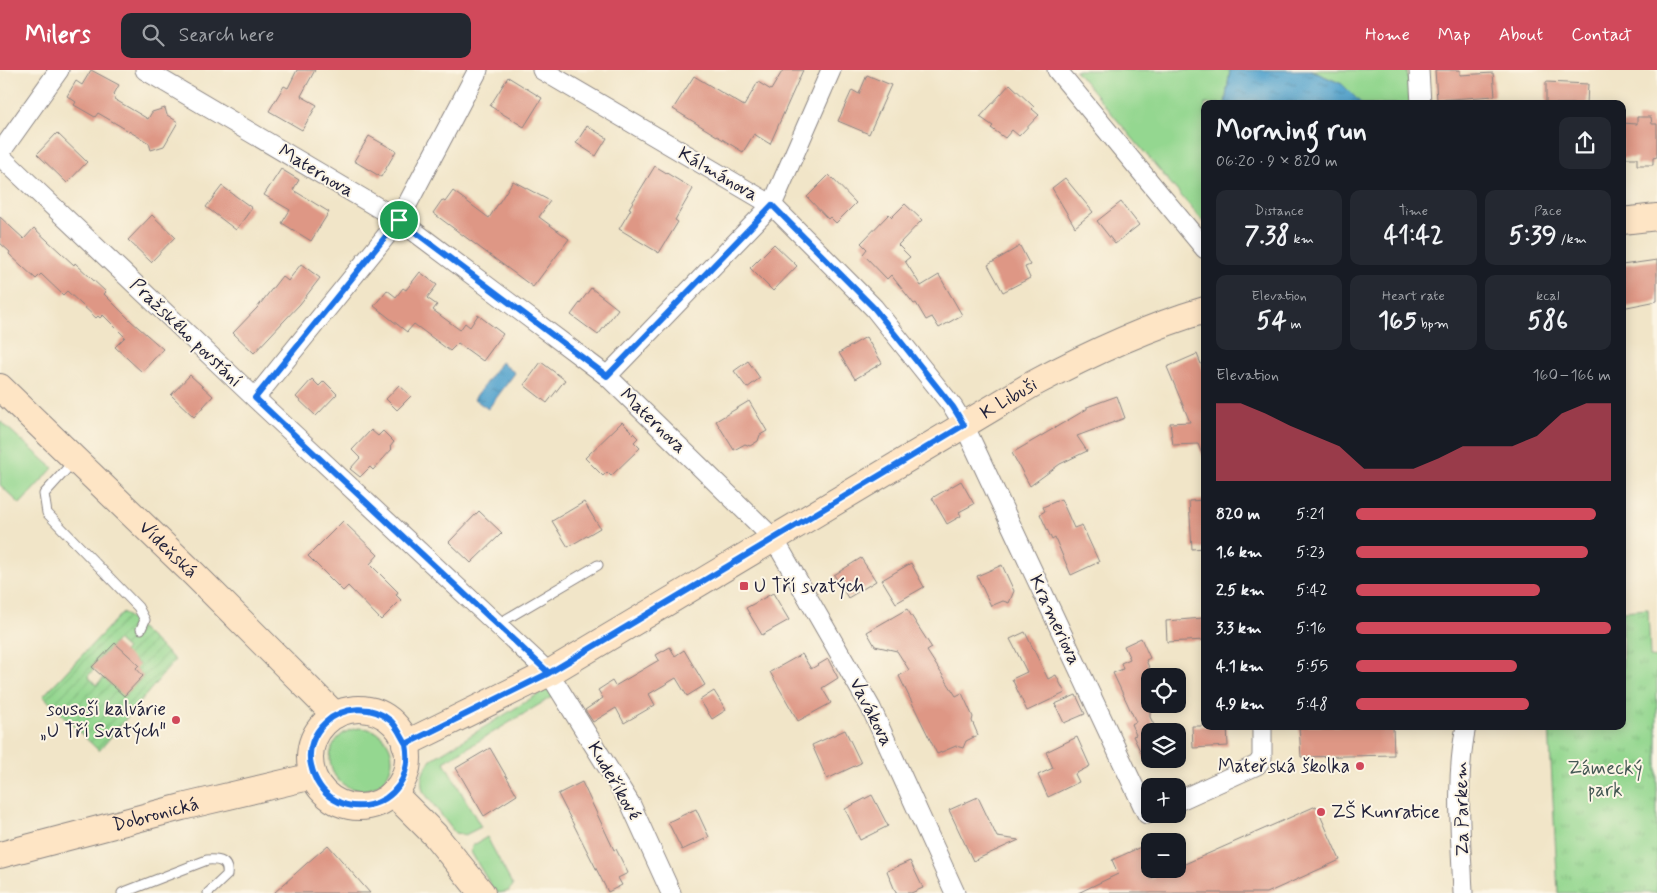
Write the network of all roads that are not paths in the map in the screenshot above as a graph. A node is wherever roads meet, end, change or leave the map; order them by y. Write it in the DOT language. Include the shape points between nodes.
graph roads {
  1 [pos="59,70"];
  2 [pos="145,70"];
  3 [pos="478,70"];
  4 [pos="542,70"];
  5 [pos="831,70"];
  6 [pos="1058,70"];
  7 [pos="1419,70"];
  8 [pos="1421,100"];
  9 [pos="0,155"];
  10 [pos="772,205"];
  11 [pos="1657,217"];
  12 [pos="399,220"];
  13 [pos="1626,221"];
  14 [pos="1201,244"];
  15 [pos="1201,311"];
  16 [pos="607,376"];
  17 [pos="0,387"];
  18 [pos="255,398"];
  19 [pos="964,425"];
  20 [pos="76,459"];
  21 [pos="774,539"];
  22 [pos="598,565"];
  23 [pos="498,624"];
  24 [pos="141,629"];
  25 [pos="549,673"];
  26 [pos="335,715"];
  27 [pos="1262,730"];
  28 [pos="1465,730"];
  29 [pos="406,744"];
  30 [pos="314,776"];
  31 [pos="393,793"];
  32 [pos="1141,797"];
  33 [pos="1186,797"];
  34 [pos="0,855"];
  35 [pos="122,893"];
  36 [pos="208,893"];
  37 [pos="482,893"];
  38 [pos="671,893"];
  39 [pos="955,893"];
  40 [pos="1463,893"];
  1 -- 9 [label="street"];
  2 -- 12 [label="street, Maternova"];
  3 -- 12 [label="street"];
  4 -- 10 [label="street, Kálmánova"];
  5 -- 10 [label="street"];
  6 -- 14 [label="street"];
  7 -- 8 [label="street"];
  9 -- 18 [label="street, Pražského povstání"];
  10 -- 16 [label="street"];
  10 -- 19 [label="street, Kálmánova" via="874,308"];
  11 -- 13 [label="street"];
  12 -- 16 [label="street, Maternova"];
  12 -- 18 [label="street"];
  15 -- 19 [label="street, K Libuši" via="1128,337 1069,365"];
  16 -- 21 [label="street, Maternova"];
  17 -- 20 [label="street, Vídeňská"];
  18 -- 23 [label="street, Pražského povstání"];
  19 -- 21 [label="street, K Libuši"];
  19 -- 32 [label="street, Krameriova"];
  20 -- 24 [label="lane" via="44,494 47,513 138,608 145,620"];
  20 -- 26 [label="street, Vídeňská"];
  21 -- 25 [label="street, K Libuši"];
  21 -- 39 [label="street, Vavákova" via="871,708"];
  22 -- 23 [label="lane"];
  23 -- 25 [label="street, Pražského povstání"];
  25 -- 29 [label="street, K Libuši"];
  25 -- 38 [label="street, Kudeříkové" via="631,805"];
  26 -- 29 [label="street" via="355,709 380,714 398,729"];
  26 -- 30 [label="street" via="321,726 312,743 310,760"];
  27 -- 33 [label="street" via="1262,758 1257,765"];
  28 -- 40 [label="street, Za Parkem" via="1460,791"];
  29 -- 31 [label="street" via="407,763 403,779"];
  30 -- 31 [label="street" via="322,791 342,804 358,807 375,804"];
  30 -- 34 [label="street, Dobronická"];
  31 -- 37 [label="street" via="434,835"];
  35 -- 36 [label="lane" via="207,860 224,862 228,868 227,875"];
}
